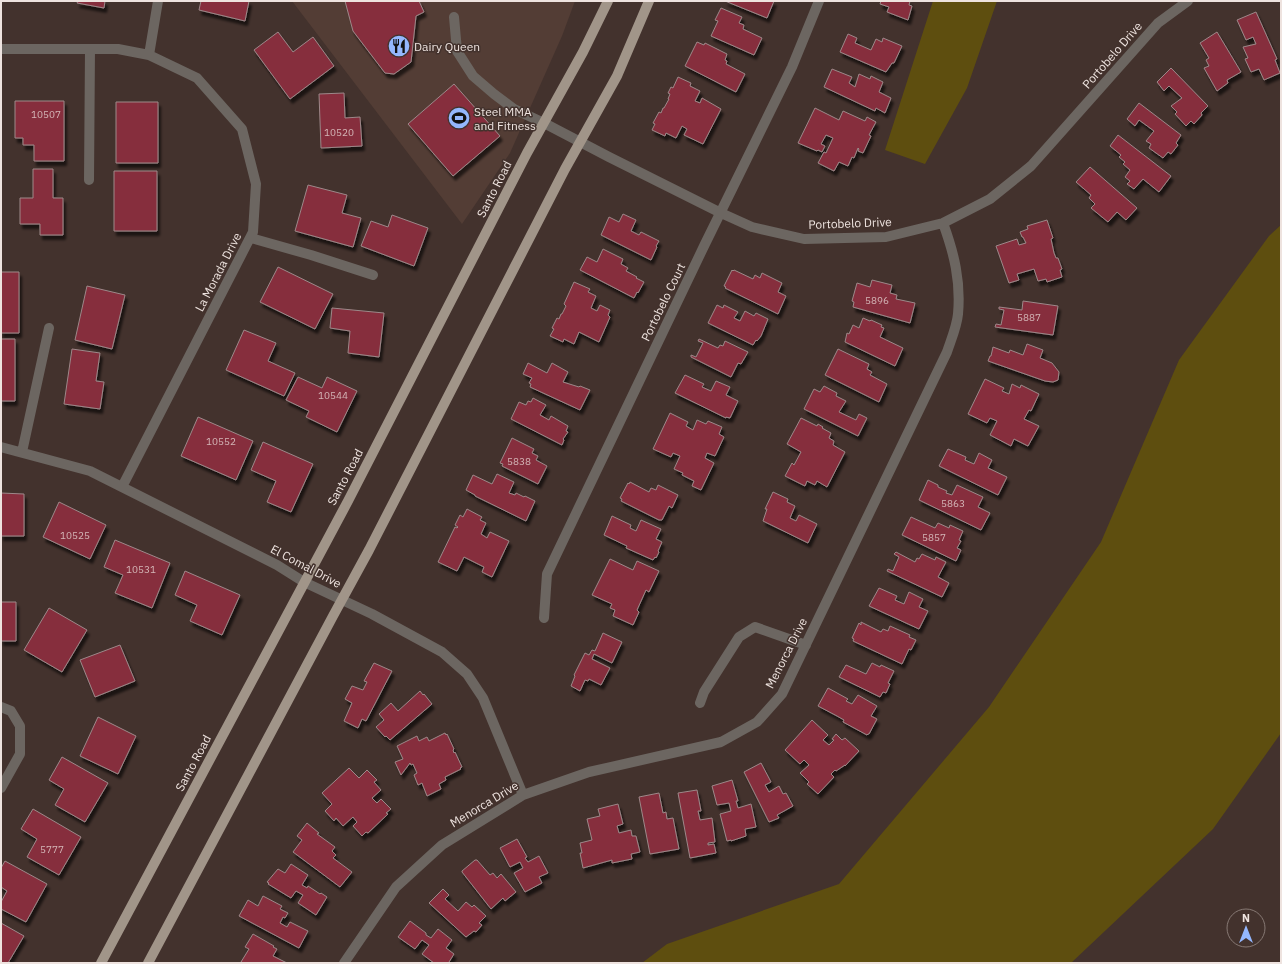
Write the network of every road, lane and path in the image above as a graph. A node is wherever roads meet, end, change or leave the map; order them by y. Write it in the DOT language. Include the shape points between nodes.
graph roads {
  1 [pos="158,1"];
  2 [pos="608,1"];
  3 [pos="649,1"];
  4 [pos="819,1"];
  5 [pos="1188,1"];
  6 [pos="454,17"];
  7 [pos="1,49"];
  8 [pos="90,49"];
  9 [pos="149,55"];
  10 [pos="544,123"];
  11 [pos="580,142"];
  12 [pos="90,180"];
  13 [pos="721,213"];
  14 [pos="943,222"];
  15 [pos="251,238"];
  16 [pos="373,275"];
  17 [pos="49,328"];
  18 [pos="1,447"];
  19 [pos="22,452"];
  20 [pos="122,487"];
  21 [pos="304,582"];
  22 [pos="342,599"];
  23 [pos="544,618"];
  24 [pos="806,645"];
  25 [pos="700,703"];
  26 [pos="1,707"];
  27 [pos="1,788"];
  28 [pos="523,794"];
  29 [pos="101,963"];
  30 [pos="148,963"];
  31 [pos="344,963"];
  1 -- 9 [label="street"];
  2 -- 10 [label="main road, Santo Road"];
  3 -- 11 [label="main road" via="617,76"];
  4 -- 13 [label="street, Portobelo Court" via="792,67"];
  5 -- 14 [label="street, Portobelo Drive" via="1158,23 1031,166 990,199"];
  6 -- 10 [label="street, Portobelo Drive" via="457,51 473,76 514,109"];
  7 -- 8 [label="street, La Morada Drive"];
  8 -- 9 [label="street, La Morada Drive" via="118,49"];
  8 -- 12 [label="street"];
  9 -- 15 [label="street, La Morada Drive" via="197,78 242,129 256,184 254,232"];
  10 -- 11 [label="street, Portobelo Drive"];
  10 -- 21 [label="main road, Santo Road"];
  11 -- 13 [label="street, Portobelo Drive"];
  11 -- 22 [label="main road"];
  13 -- 14 [label="street, Portobelo Drive" via="752,227 804,239 886,237"];
  13 -- 23 [label="street, Portobelo Court" via="547,574"];
  14 -- 24 [label="street, Menorca Drive" via="958,278 958,315 947,352"];
  15 -- 16 [label="street"];
  15 -- 20 [label="street, La Morada Drive"];
  17 -- 19 [label="street"];
  18 -- 19 [label="street, El Comal Drive"];
  19 -- 20 [label="street, El Comal Drive" via="90,471"];
  20 -- 21 [label="street, El Comal Drive" via="277,565"];
  21 -- 22 [label="street, El Comal Drive"];
  21 -- 29 [label="main road, Santo Road"];
  22 -- 28 [label="street, El Comal Drive" via="442,652 467,674 483,698"];
  22 -- 30 [label="main road"];
  24 -- 25 [label="street" via="755,627 739,637 704,692"];
  24 -- 28 [label="street, Menorca Drive" via="782,694 757,722 721,742 589,772"];
  26 -- 27 [label="street" via="11,712 20,726 20,754"];
  28 -- 31 [label="street, Menorca Drive" via="442,844 430,855 396,888"];
}
